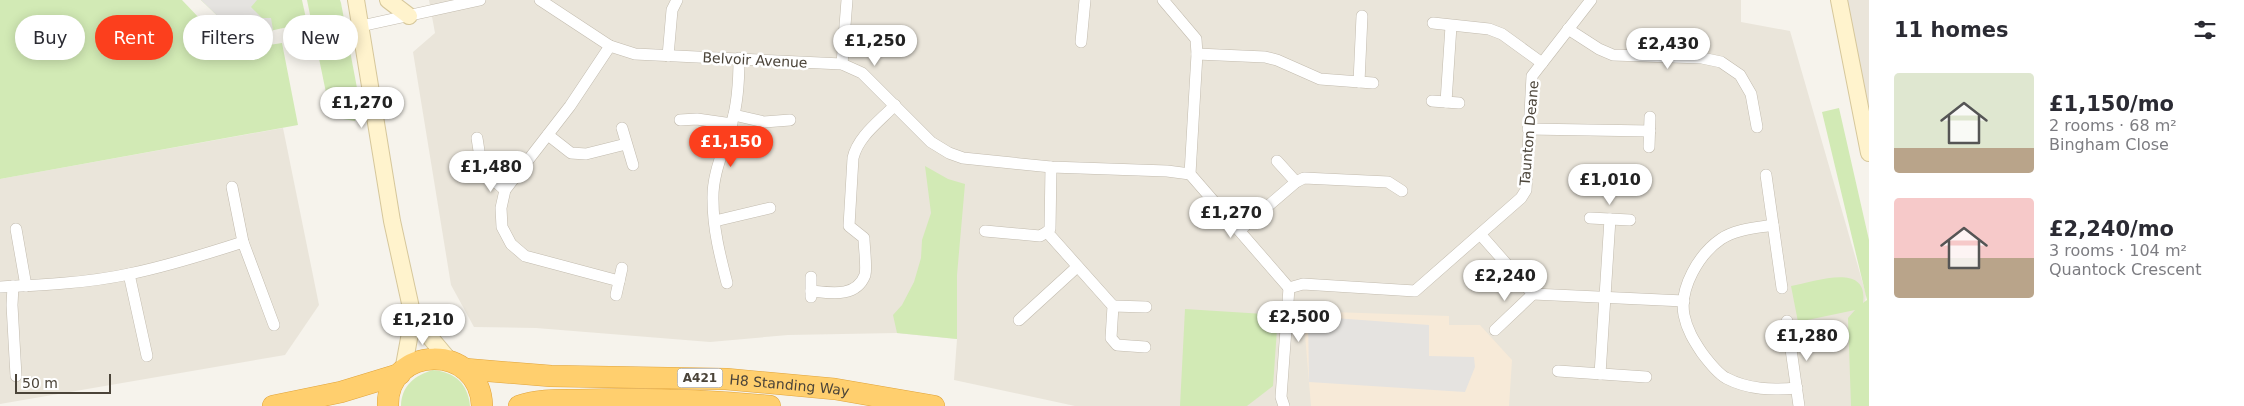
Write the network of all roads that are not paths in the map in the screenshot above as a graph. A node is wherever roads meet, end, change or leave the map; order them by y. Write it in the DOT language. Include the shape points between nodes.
graph roads {
  1 [pos="356,0"];
  2 [pos="388,0"];
  3 [pos="480,0"];
  4 [pos="540,0"];
  5 [pos="677,0"];
  6 [pos="847,0"];
  7 [pos="1084,0"];
  8 [pos="1163,0"];
  9 [pos="1591,0"];
  10 [pos="1839,0"];
  11 [pos="409,16"];
  12 [pos="1362,16"];
  13 [pos="1433,23"];
  14 [pos="361,26"];
  15 [pos="1451,26"];
  16 [pos="1568,29"];
  17 [pos="1082,42"];
  18 [pos="610,46"];
  19 [pos="1198,54"];
  20 [pos="668,56"];
  21 [pos="739,58"];
  22 [pos="1542,63"];
  23 [pos="842,64"];
  24 [pos="1359,82"];
  25 [pos="1373,83"];
  26 [pos="1432,101"];
  27 [pos="1446,102"];
  28 [pos="1459,103"];
  29 [pos="895,105"];
  30 [pos="1650,117"];
  31 [pos="680,120"];
  32 [pos="733,120"];
  33 [pos="790,120"];
  34 [pos="1757,127"];
  35 [pos="622,128"];
  36 [pos="1528,129"];
  37 [pos="1650,131"];
  38 [pos="548,136"];
  39 [pos="477,138"];
  40 [pos="626,144"];
  41 [pos="1649,147"];
  42 [pos="1869,153"];
  43 [pos="1278,161"];
  44 [pos="633,166"];
  45 [pos="1051,167"];
  46 [pos="1190,174"];
  47 [pos="1766,175"];
  48 [pos="1296,182"];
  49 [pos="232,187"];
  50 [pos="505,190"];
  51 [pos="1402,191"];
  52 [pos="770,208"];
  53 [pos="1590,218"];
  54 [pos="1610,219"];
  55 [pos="1630,220"];
  56 [pos="715,221"];
  57 [pos="1773,224"];
  58 [pos="16,229"];
  59 [pos="1240,230"];
  60 [pos="985,231"];
  61 [pos="1047,232"];
  62 [pos="1480,234"];
  63 [pos="243,242"];
  64 [pos="1077,267"];
  65 [pos="622,268"];
  66 [pos="129,274"];
  67 [pos="811,277"];
  68 [pos="619,281"];
  69 [pos="728,283"];
  70 [pos="13,286"];
  71 [pos="26,286"];
  72 [pos="0,287"];
  73 [pos="1289,288"];
  74 [pos="1782,288"];
  75 [pos="1533,294"];
  76 [pos="616,295"];
  77 [pos="1606,298"];
  78 [pos="1684,301"];
  79 [pos="1113,306"];
  80 [pos="1146,307"];
  81 [pos="412,317"];
  82 [pos="1019,320"];
  83 [pos="1788,321"];
  84 [pos="274,325"];
  85 [pos="1495,330"];
  86 [pos="1145,347"];
  87 [pos="147,356"];
  88 [pos="457,365"];
  89 [pos="1558,371"];
  90 [pos="402,372"];
  91 [pos="1600,374"];
  92 [pos="16,376"];
  93 [pos="1646,377"];
  94 [pos="1797,388"];
  95 [pos="1281,403"];
  96 [pos="273,406"];
  97 [pos="388,406"];
  98 [pos="482,406"];
  99 [pos="519,406"];
  100 [pos="770,406"];
  101 [pos="934,406"];
  102 [pos="1799,406"];
  1 -- 14 [label="street"];
  2 -- 11 [label="street"];
  3 -- 11 [label="street"];
  4 -- 18 [label="street, Belvoir Avenue"];
  5 -- 20 [label="street" via="672,10"];
  6 -- 23 [label="street"];
  7 -- 17 [label="street"];
  8 -- 19 [label="street" via="1196,39"];
  9 -- 16 [label="street, Taunton Deane"];
  10 -- 42 [label="street"];
  11 -- 14 [label="street"];
  12 -- 24 [label="street"];
  13 -- 15 [label="street"];
  14 -- 81 [label="street" via="392,221"];
  15 -- 22 [label="street" via="1489,29 1502,34"];
  15 -- 27 [label="street"];
  16 -- 22 [label="street, Taunton Deane"];
  16 -- 34 [label="street" via="1613,55 1702,58 1721,62 1740,75 1751,94"];
  18 -- 20 [label="street, Belvoir Avenue" via="635,54"];
  18 -- 38 [label="street"];
  19 -- 24 [label="street" via="1265,56 1320,79"];
  19 -- 46 [label="street"];
  20 -- 21 [label="street, Belvoir Avenue"];
  21 -- 23 [label="street, Belvoir Avenue"];
  21 -- 32 [label="street"];
  22 -- 36 [label="street, Taunton Deane" via="1532,76"];
  23 -- 29 [label="street, Belvoir Avenue" via="862,73"];
  24 -- 25 [label="street"];
  26 -- 27 [label="street"];
  27 -- 28 [label="street"];
  29 -- 45 [label="street, Belvoir Avenue" via="931,142 949,153 979,160"];
  29 -- 67 [label="street" via="856,148 849,226 864,238 865,274 855,287 836,293 811,294"];
  30 -- 37 [label="street"];
  31 -- 32 [label="street"];
  32 -- 33 [label="street"];
  32 -- 56 [label="street" via="719,159 713,199"];
  35 -- 40 [label="street"];
  36 -- 37 [label="street"];
  36 -- 62 [label="street, Taunton Deane" via="1526,190"];
  37 -- 41 [label="street"];
  38 -- 40 [label="street" via="571,153 586,154"];
  38 -- 50 [label="street"];
  39 -- 50 [label="street" via="482,170"];
  40 -- 44 [label="street"];
  43 -- 48 [label="street"];
  45 -- 46 [label="street, Belvoir Avenue"];
  45 -- 61 [label="street" via="1050,229"];
  46 -- 59 [label="street"];
  47 -- 57 [label="street"];
  48 -- 51 [label="street" via="1304,178 1388,182"];
  48 -- 59 [label="street"];
  49 -- 63 [label="street"];
  50 -- 68 [label="street" via="501,208 502,227 511,244 525,256"];
  52 -- 56 [label="street"];
  53 -- 54 [label="street"];
  54 -- 55 [label="street"];
  54 -- 77 [label="street"];
  56 -- 69 [label="street" via="716,240"];
  57 -- 74 [label="street"];
  57 -- 78 [label="street" via="1742,230 1722,239 1694,269"];
  58 -- 71 [label="street"];
  59 -- 73 [label="street"];
  60 -- 61 [label="street" via="1040,236"];
  61 -- 64 [label="street"];
  62 -- 73 [label="street, Taunton Deane" via="1415,291 1303,284"];
  62 -- 75 [label="street"];
  63 -- 66 [label="street"];
  63 -- 84 [label="street"];
  64 -- 79 [label="street"];
  64 -- 82 [label="street"];
  65 -- 68 [label="street"];
  66 -- 71 [label="street"];
  66 -- 87 [label="street"];
  68 -- 76 [label="street"];
  70 -- 71 [label="street"];
  70 -- 72 [label="street"];
  70 -- 92 [label="street"];
  73 -- 95 [label="street"];
  75 -- 77 [label="street"];
  75 -- 85 [label="street"];
  77 -- 78 [label="street"];
  77 -- 91 [label="street"];
  78 -- 94 [label="street" via="1690,335 1706,359 1724,377 1749,387 1771,390"];
  79 -- 80 [label="street"];
  79 -- 86 [label="street" via="1111,338 1117,345"];
  81 -- 88 [label="street"];
  81 -- 90 [label="street"];
  83 -- 94 [label="street"];
  88 -- 90 [label="highway, A421" via="437,358 425,360"];
  88 -- 98 [label="highway" via="476,381"];
  88 -- 101 [label="highway, H8 Standing Way / A421" via="551,376 726,378 835,389"];
  89 -- 91 [label="street"];
  90 -- 96 [label="highway, A421" via="362,386"];
  90 -- 97 [label="highway" via="391,387"];
  91 -- 93 [label="street"];
  94 -- 102 [label="street"];
  99 -- 100 [label="highway, H8 Standing Way / A421" via="549,400 614,399"];
}
